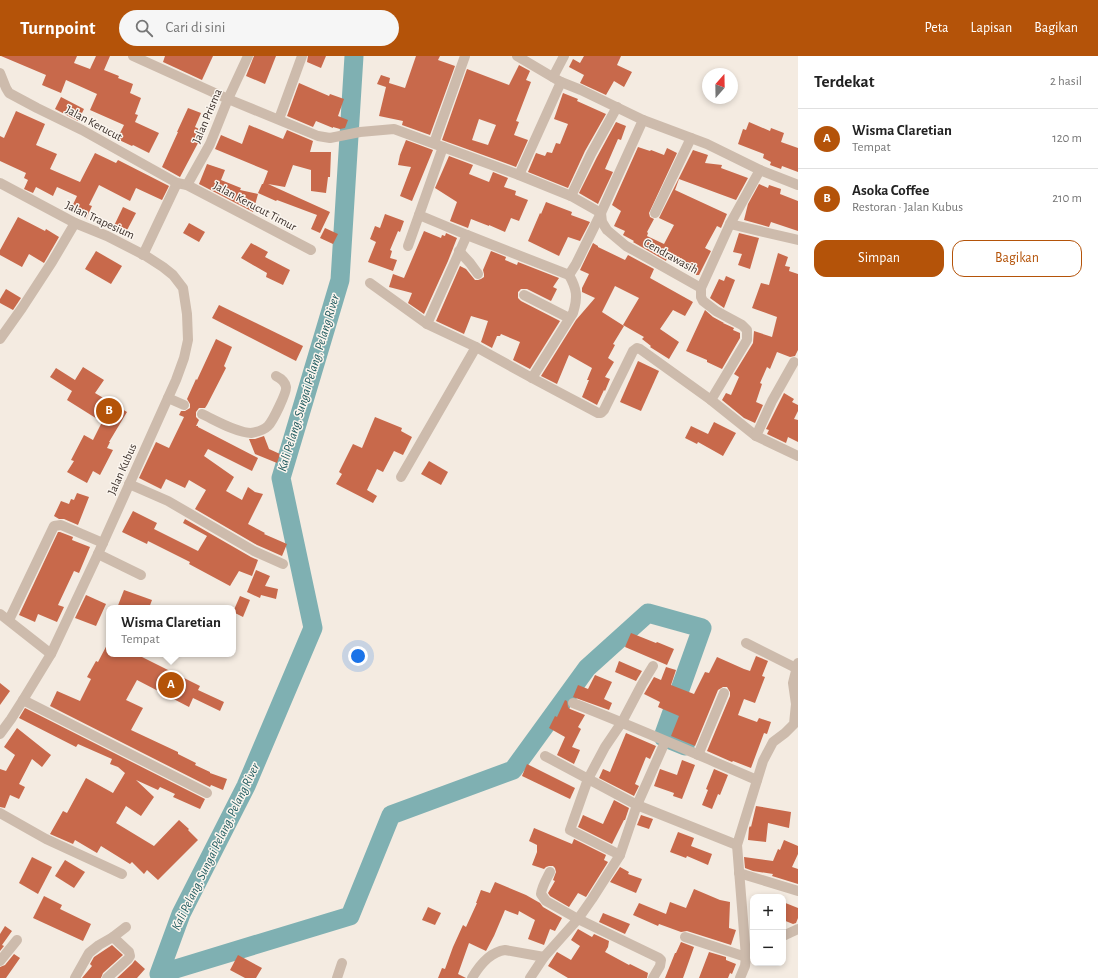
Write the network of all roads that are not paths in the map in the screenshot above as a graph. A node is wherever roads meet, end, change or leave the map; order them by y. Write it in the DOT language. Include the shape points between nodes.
graph roads {
  1 [pos="133,56"];
  2 [pos="248,56"];
  3 [pos="302,56"];
  4 [pos="464,56"];
  5 [pos="517,56"];
  6 [pos="564,56"];
  7 [pos="0,73"];
  8 [pos="557,79"];
  9 [pos="228,99"];
  10 [pos="617,107"];
  11 [pos="279,119"];
  12 [pos="643,120"];
  13 [pos="692,138"];
  14 [pos="439,145"];
  15 [pos="760,170"];
  16 [pos="519,175"];
  17 [pos="0,183"];
  18 [pos="182,184"];
  19 [pos="798,185"];
  20 [pos="571,196"];
  21 [pos="601,213"];
  22 [pos="655,213"];
  23 [pos="419,215"];
  24 [pos="75,223"];
  25 [pos="730,224"];
  26 [pos="467,235"];
  27 [pos="798,240"];
  28 [pos="408,246"];
  29 [pos="311,250"];
  30 [pos="459,251"];
  31 [pos="143,255"];
  32 [pos="478,274"];
  33 [pos="569,275"];
  34 [pos="370,283"];
  35 [pos="183,288"];
  36 [pos="701,288"];
  37 [pos="524,295"];
  38 [pos="569,318"];
  39 [pos="427,324"];
  40 [pos="4,326"];
  41 [pos="0,339"];
  42 [pos="476,347"];
  43 [pos="794,362"];
  44 [pos="276,376"];
  45 [pos="532,378"];
  46 [pos="168,398"];
  47 [pos="711,400"];
  48 [pos="184,405"];
  49 [pos="202,414"];
  50 [pos="756,436"];
  51 [pos="798,456"];
  52 [pos="401,477"];
  53 [pos="129,484"];
  54 [pos="103,543"];
  55 [pos="98,554"];
  56 [pos="283,564"];
  57 [pos="141,574"];
  58 [pos="0,614"];
  59 [pos="9,620"];
  60 [pos="746,643"];
  61 [pos="51,654"];
  62 [pos="653,666"];
  63 [pos="797,666"];
  64 [pos="724,693"];
  65 [pos="23,700"];
  66 [pos="573,703"];
  67 [pos="622,722"];
  68 [pos="796,725"];
  69 [pos="0,734"];
  70 [pos="665,742"];
  71 [pos="698,755"];
  72 [pos="545,756"];
  73 [pos="588,779"];
  74 [pos="757,780"];
  75 [pos="207,793"];
  76 [pos="637,805"];
  77 [pos="0,813"];
  78 [pos="737,846"];
  79 [pos="620,855"];
  80 [pos="550,872"];
  81 [pos="739,873"];
  82 [pos="122,874"];
  83 [pos="798,892"];
  84 [pos="578,919"];
  85 [pos="126,927"];
  86 [pos="798,929"];
  87 [pos="786,935"];
  88 [pos="113,937"];
  89 [pos="685,937"];
  90 [pos="17,940"];
  91 [pos="749,955"];
  92 [pos="544,957"];
  93 [pos="0,961"];
  94 [pos="342,963"];
  95 [pos="75,978"];
  96 [pos="108,978"];
  97 [pos="337,978"];
  98 [pos="472,978"];
  99 [pos="530,978"];
  100 [pos="654,978"];
  101 [pos="740,978"];
  1 -- 9 [label="street"];
  2 -- 9 [label="street, Jalan Prisma"];
  3 -- 11 [label="street"];
  4 -- 14 [label="street"];
  5 -- 8 [label="street"];
  6 -- 8 [label="street"];
  7 -- 18 [label="street, Jalan Kerucut" via="9,92"];
  8 -- 10 [label="street"];
  8 -- 16 [label="street"];
  9 -- 11 [label="street"];
  9 -- 18 [label="street, Jalan Prisma" via="210,144"];
  10 -- 12 [label="street"];
  10 -- 20 [label="street"];
  11 -- 14 [label="street" via="318,136 330,138 394,129"];
  12 -- 13 [label="street"];
  12 -- 21 [label="street"];
  13 -- 15 [label="street"];
  13 -- 22 [label="street"];
  14 -- 16 [label="street"];
  14 -- 23 [label="street"];
  15 -- 19 [label="street"];
  15 -- 25 [label="street"];
  16 -- 20 [label="street"];
  17 -- 24 [label="street, Jalan Trapesium"];
  18 -- 29 [label="street, Jalan Kerucut Timur"];
  18 -- 31 [label="street, Jalan Prisma" via="163,211"];
  20 -- 21 [label="street"];
  21 -- 33 [label="street"];
  21 -- 36 [label="street, Cendrawasih" via="602,222 607,230 626,246"];
  23 -- 26 [label="street"];
  23 -- 28 [label="street"];
  24 -- 31 [label="street, Jalan Trapesium"];
  24 -- 40 [label="street" via="22,308"];
  25 -- 27 [label="street"];
  25 -- 36 [label="street"];
  26 -- 30 [label="street"];
  26 -- 33 [label="street"];
  30 -- 32 [label="street"];
  30 -- 39 [label="street"];
  31 -- 35 [label="street, Jalan Trapesium" via="163,266"];
  33 -- 38 [label="street" via="576,288 575,306"];
  34 -- 39 [label="street"];
  35 -- 46 [label="street, Jalan Kubus" via="188,340 184,358"];
  36 -- 47 [label="street, Cendrawasih" via="703,301 748,330 747,340"];
  37 -- 38 [label="street"];
  38 -- 45 [label="street"];
  39 -- 42 [label="street"];
  40 -- 41 [label="street"];
  42 -- 45 [label="street"];
  42 -- 52 [label="street"];
  43 -- 50 [label="street"];
  44 -- 49 [label="street" via="281,378 286,391 272,421 262,430 253,433 242,432"];
  45 -- 47 [label="street" via="601,413 633,351 637,348"];
  46 -- 48 [label="street"];
  46 -- 53 [label="street, Jalan Kubus"];
  47 -- 50 [label="street"];
  50 -- 51 [label="street"];
  53 -- 54 [label="street, Jalan Kubus"];
  53 -- 56 [label="street" via="168,501 254,551"];
  54 -- 55 [label="street, Jalan Kubus"];
  54 -- 59 [label="street" via="60,525 54,526"];
  55 -- 57 [label="street"];
  55 -- 61 [label="street, Jalan Kubus"];
  58 -- 59 [label="street"];
  59 -- 61 [label="street"];
  60 -- 63 [label="street"];
  61 -- 65 [label="street, Jalan Kubus"];
  62 -- 67 [label="street"];
  63 -- 68 [label="street" via="793,683"];
  64 -- 71 [label="street"];
  65 -- 69 [label="street, Jalan Kubus"];
  65 -- 75 [label="street"];
  66 -- 67 [label="street"];
  67 -- 70 [label="street"];
  67 -- 73 [label="street"];
  68 -- 74 [label="street" via="773,742"];
  70 -- 71 [label="street"];
  70 -- 76 [label="street"];
  71 -- 74 [label="street"];
  72 -- 73 [label="street"];
  73 -- 76 [label="street"];
  73 -- 79 [label="street" via="570,830"];
  74 -- 78 [label="street"];
  76 -- 78 [label="street"];
  76 -- 79 [label="street"];
  77 -- 82 [label="street" via="46,839"];
  78 -- 81 [label="street"];
  79 -- 84 [label="street"];
  80 -- 84 [label="street" via="543,887 543,897"];
  81 -- 83 [label="street"];
  81 -- 91 [label="street"];
  84 -- 92 [label="street"];
  84 -- 100 [label="street" via="661,960"];
  85 -- 88 [label="street"];
  86 -- 87 [label="street"];
  88 -- 95 [label="street" via="89,953"];
  88 -- 96 [label="street" via="130,956"];
  89 -- 91 [label="street"];
  90 -- 93 [label="street"];
  91 -- 101 [label="street"];
  92 -- 98 [label="street" via="500,951 488,958"];
  92 -- 99 [label="street"];
  94 -- 97 [label="street"];
}
